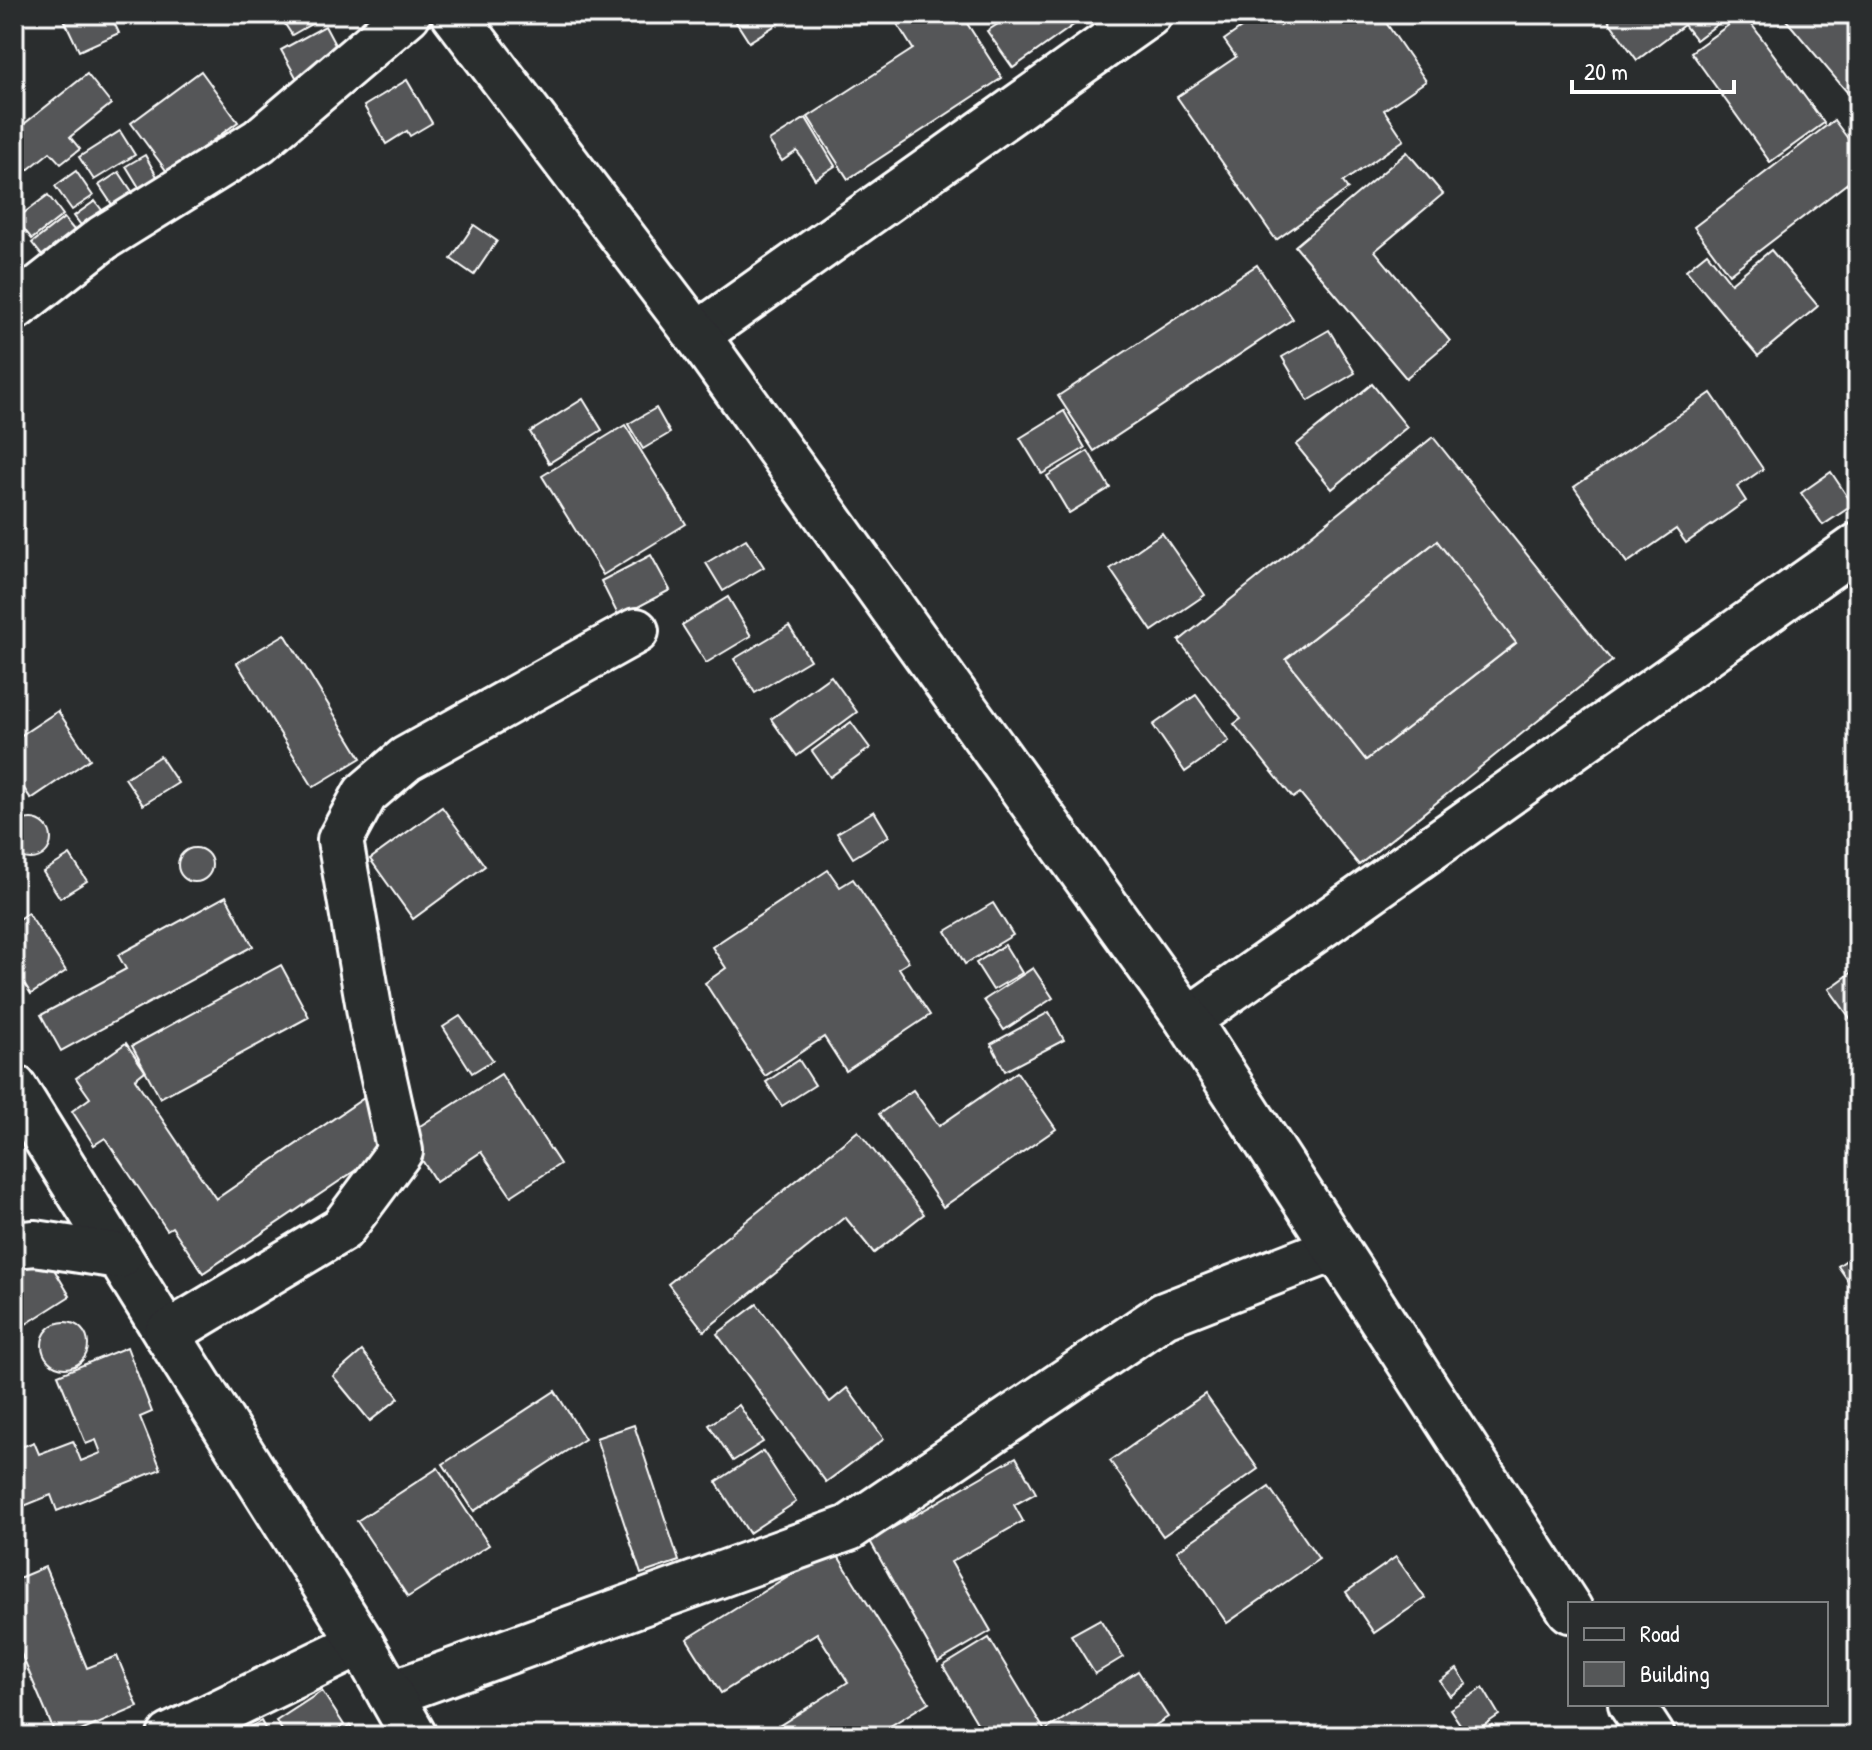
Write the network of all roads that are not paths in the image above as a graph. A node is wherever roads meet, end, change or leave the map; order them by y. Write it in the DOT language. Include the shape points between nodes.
graph roads {
  1 [pos="408,14"];
  2 [pos="454,14"];
  3 [pos="1149,14"];
  4 [pos="14,308"];
  5 [pos="697,335"];
  6 [pos="1858,546"];
  7 [pos="636,631"];
  8 [pos="1188,1020"];
  9 [pos="14,1087"];
  10 [pos="14,1245"];
  11 [pos="1336,1248"];
  12 [pos="119,1256"];
  13 [pos="167,1334"];
  14 [pos="1568,1607"];
  15 [pos="361,1643"];
  16 [pos="390,1694"];
  17 [pos="1632,1706"];
  18 [pos="170,1736"];
  19 [pos="414,1736"];
  20 [pos="1652,1736"];
  1 -- 4 [label="street" via="259,141 103,238"];
  2 -- 5 [label="street"];
  3 -- 5 [label="street"];
  5 -- 8 [label="street"];
  6 -- 8 [label="street"];
  7 -- 13 [label="street" via="406,759 365,794 340,840 400,1151 342,1229"];
  8 -- 11 [label="street"];
  9 -- 12 [label="street"];
  10 -- 12 [label="street" via="35,1243"];
  11 -- 14 [label="street"];
  11 -- 16 [label="street" via="1164,1315 849,1528"];
  12 -- 13 [label="street"];
  13 -- 15 [label="street"];
  15 -- 16 [label="street"];
  15 -- 18 [label="street"];
  16 -- 19 [label="street"];
  17 -- 20 [label="street"];
}
